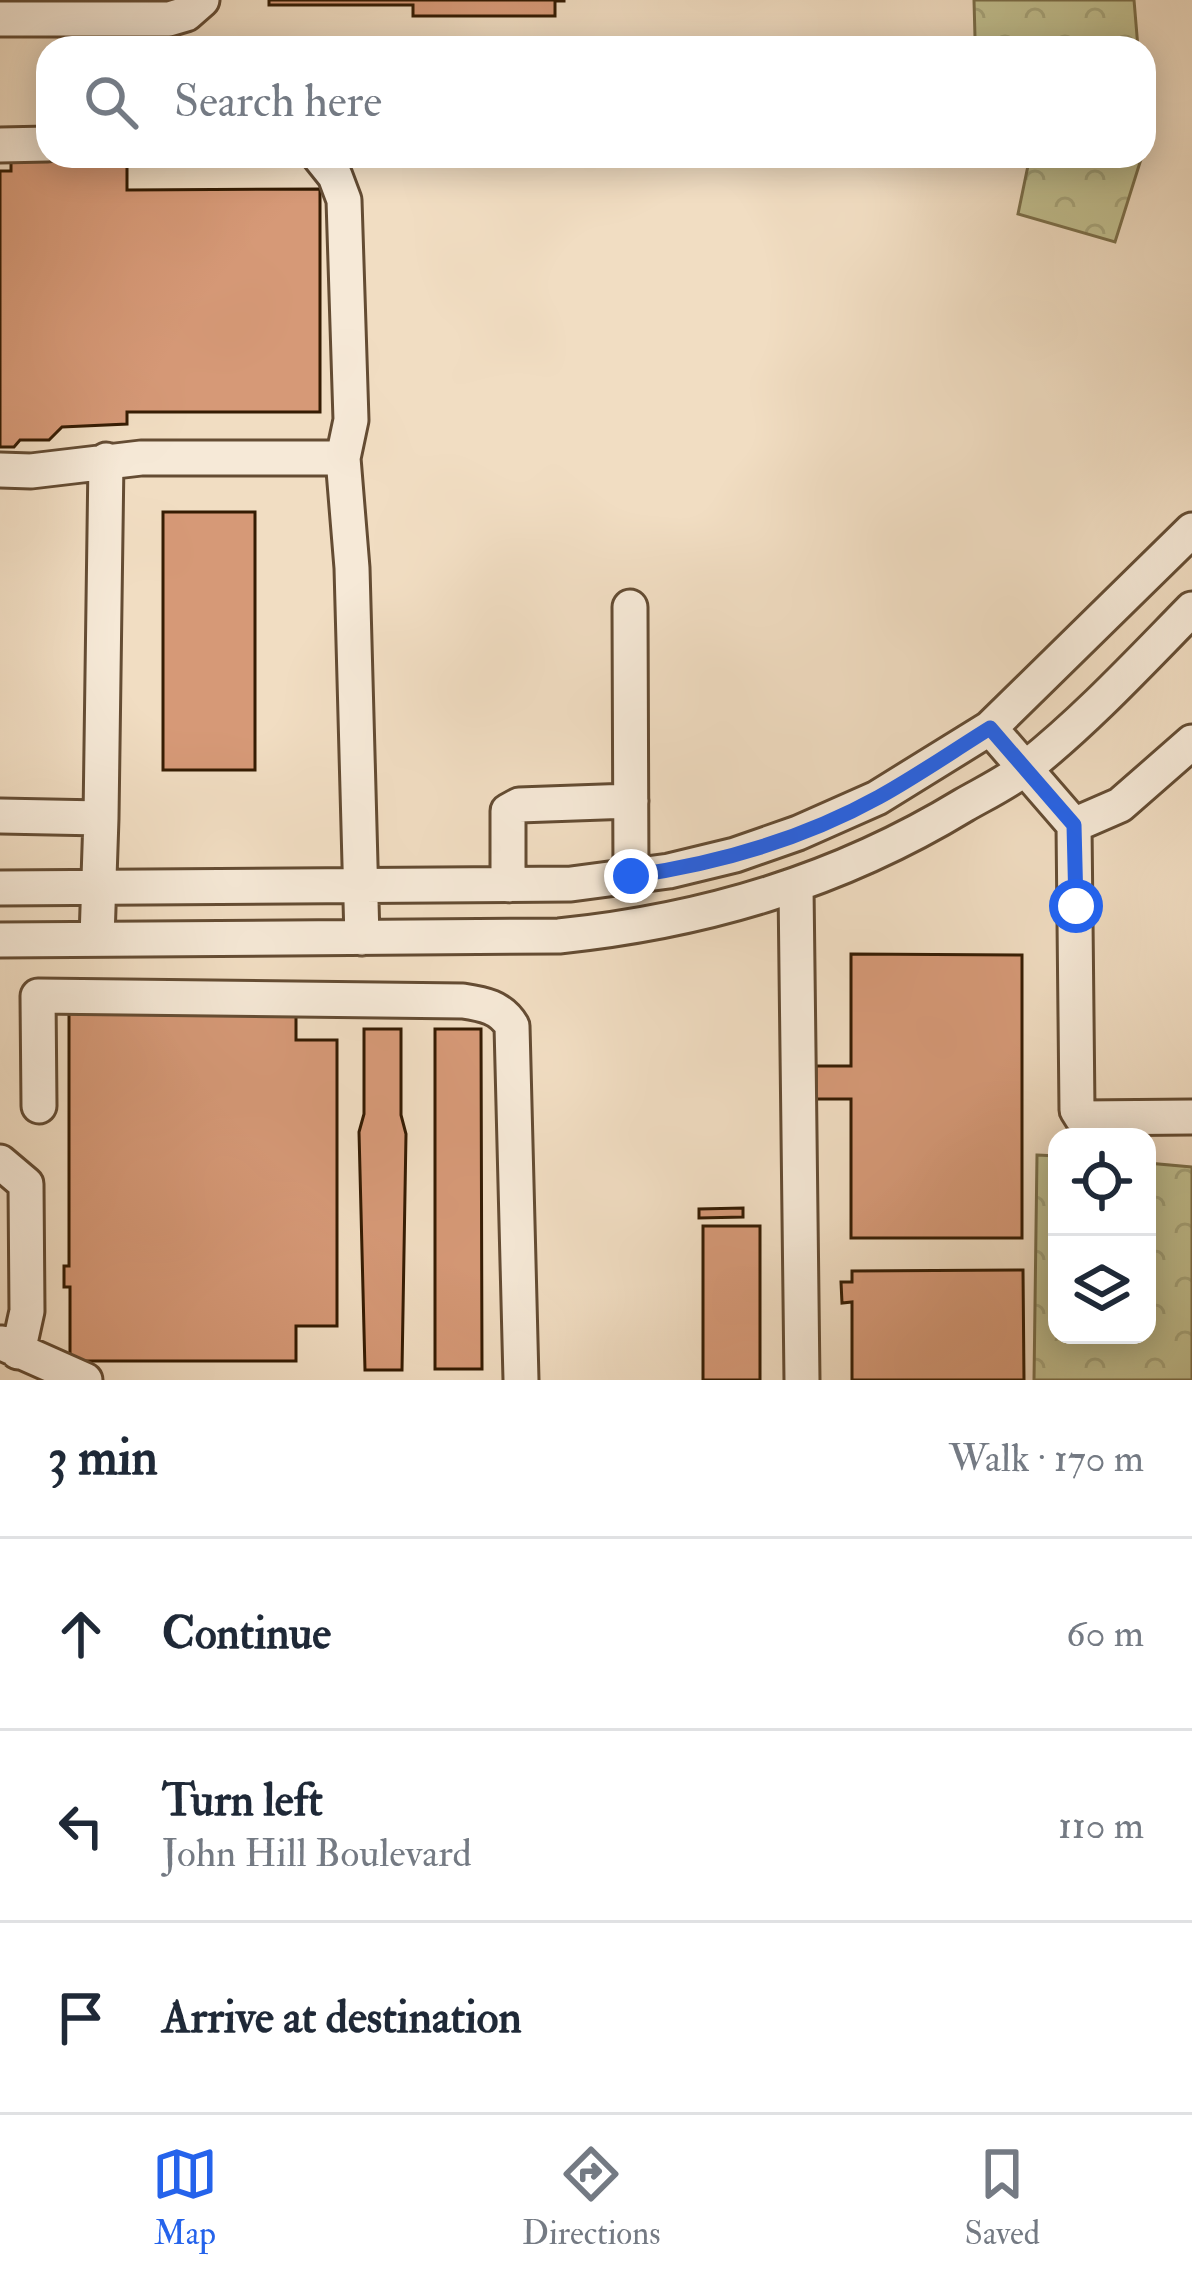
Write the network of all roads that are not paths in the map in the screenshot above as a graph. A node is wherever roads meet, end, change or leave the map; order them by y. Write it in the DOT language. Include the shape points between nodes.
graph roads {
  1 [pos="202,0"];
  2 [pos="0,19"];
  3 [pos="36,144"];
  4 [pos="0,145"];
  5 [pos="329,168"];
  6 [pos="343,458"];
  7 [pos="106,460"];
  8 [pos="0,470"];
  9 [pos="1192,530"];
  10 [pos="630,607"];
  11 [pos="1192,609"];
  12 [pos="990,728"];
  13 [pos="1192,742"];
  14 [pos="1025,769"];
  15 [pos="631,801"];
  16 [pos="0,816"];
  17 [pos="100,818"];
  18 [pos="1074,825"];
  19 [pos="631,876"];
  20 [pos="508,885"];
  21 [pos="98,886"];
  22 [pos="796,886"];
  23 [pos="0,887"];
  24 [pos="361,887"];
  25 [pos="98,938"];
  26 [pos="362,938"];
  27 [pos="0,940"];
  28 [pos="39,1106"];
  29 [pos="1192,1117"];
  30 [pos="0,1162"];
  31 [pos="14,1236"];
  32 [pos="14,1311"];
  33 [pos="9,1347"];
  34 [pos="85,1380"];
  35 [pos="521,1380"];
  36 [pos="802,1380"];
  1 -- 2 [label="street" via="169,19"];
  3 -- 4 [label="street"];
  5 -- 6 [label="street" via="344,200 351,420"];
  6 -- 7 [label="street"];
  6 -- 24 [label="street"];
  7 -- 8 [label="street"];
  7 -- 17 [label="street"];
  9 -- 12 [label="street"];
  10 -- 15 [label="street"];
  11 -- 14 [label="street"];
  12 -- 14 [label="street"];
  12 -- 19 [label="street" via="877,798 798,833"];
  13 -- 18 [label="street" via="1120,805"];
  14 -- 18 [label="street"];
  14 -- 22 [label="street" via="908,839"];
  15 -- 19 [label="street"];
  15 -- 20 [label="street" via="508,812"];
  16 -- 17 [label="street"];
  17 -- 21 [label="street"];
  18 -- 29 [label="street" via="1077,1110 1082,1118"];
  19 -- 20 [label="street"];
  20 -- 24 [label="street"];
  21 -- 23 [label="street"];
  21 -- 24 [label="street"];
  21 -- 25 [label="street"];
  22 -- 26 [label="street" via="634,928"];
  22 -- 36 [label="street"];
  24 -- 26 [label="street"];
  25 -- 26 [label="street"];
  25 -- 27 [label="street"];
  28 -- 35 [label="street" via="38,996 463,1001 499,1011 512,1026"];
  30 -- 31 [label="street" via="26,1184"];
  31 -- 32 [label="street"];
  32 -- 33 [label="street"];
  33 -- 34 [label="street"];
}
